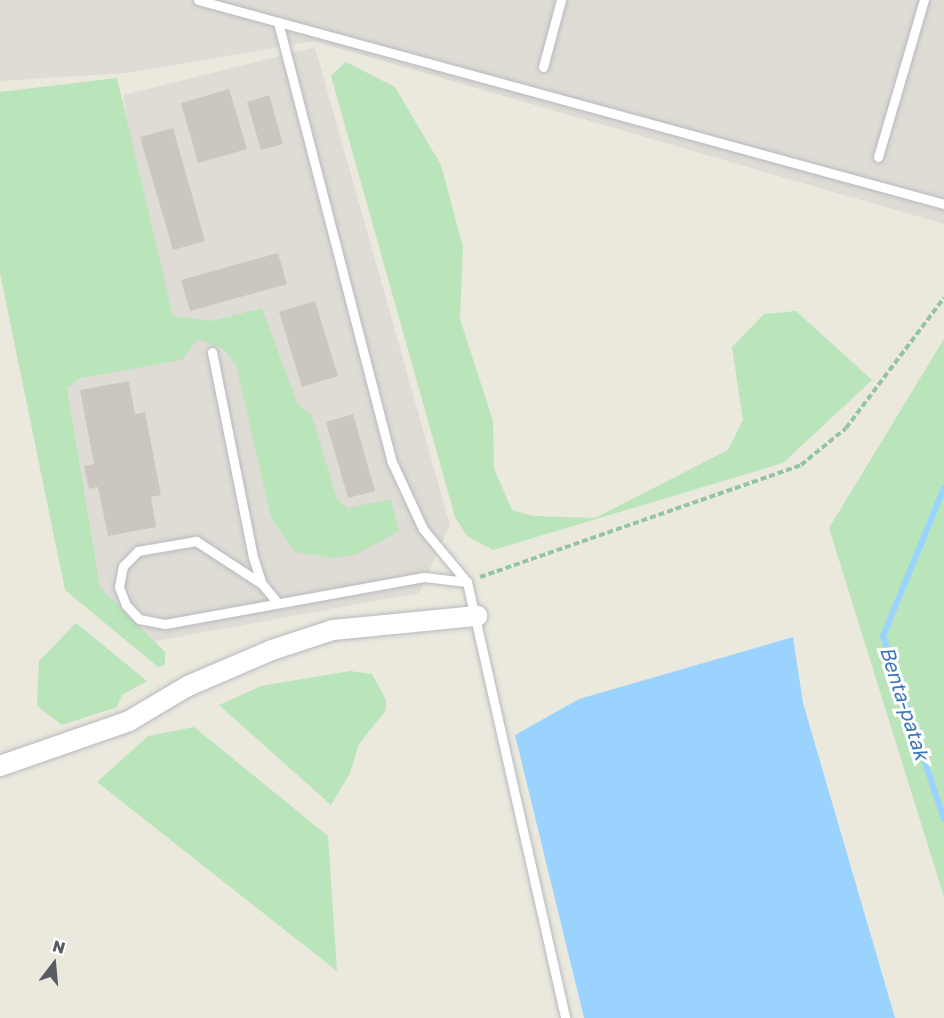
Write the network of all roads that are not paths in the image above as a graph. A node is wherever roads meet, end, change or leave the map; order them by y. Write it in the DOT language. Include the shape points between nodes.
graph roads {
  1 [pos="199,0"];
  2 [pos="561,0"];
  3 [pos="924,0"];
  4 [pos="278,22"];
  5 [pos="543,67"];
  6 [pos="878,157"];
  7 [pos="944,204"];
  8 [pos="212,352"];
  9 [pos="467,582"];
  10 [pos="262,584"];
  11 [pos="278,603"];
  12 [pos="477,616"];
  13 [pos="0,766"];
  14 [pos="564,1018"];
  1 -- 4 [label="lane"];
  2 -- 5 [label="lane"];
  3 -- 6 [label="lane"];
  4 -- 7 [label="lane"];
  4 -- 9 [label="lane" via="391,460 423,529"];
  8 -- 10 [label="lane" via="253,557"];
  9 -- 11 [label="lane" via="424,577"];
  9 -- 12 [label="lane"];
  10 -- 11 [label="lane"];
  10 -- 11 [label="lane" via="196,542 138,551 123,566 119,587 126,605 139,619 165,624"];
  12 -- 13 [label="street" via="333,630 272,650 188,686 129,721"];
  12 -- 14 [label="lane"];
}
